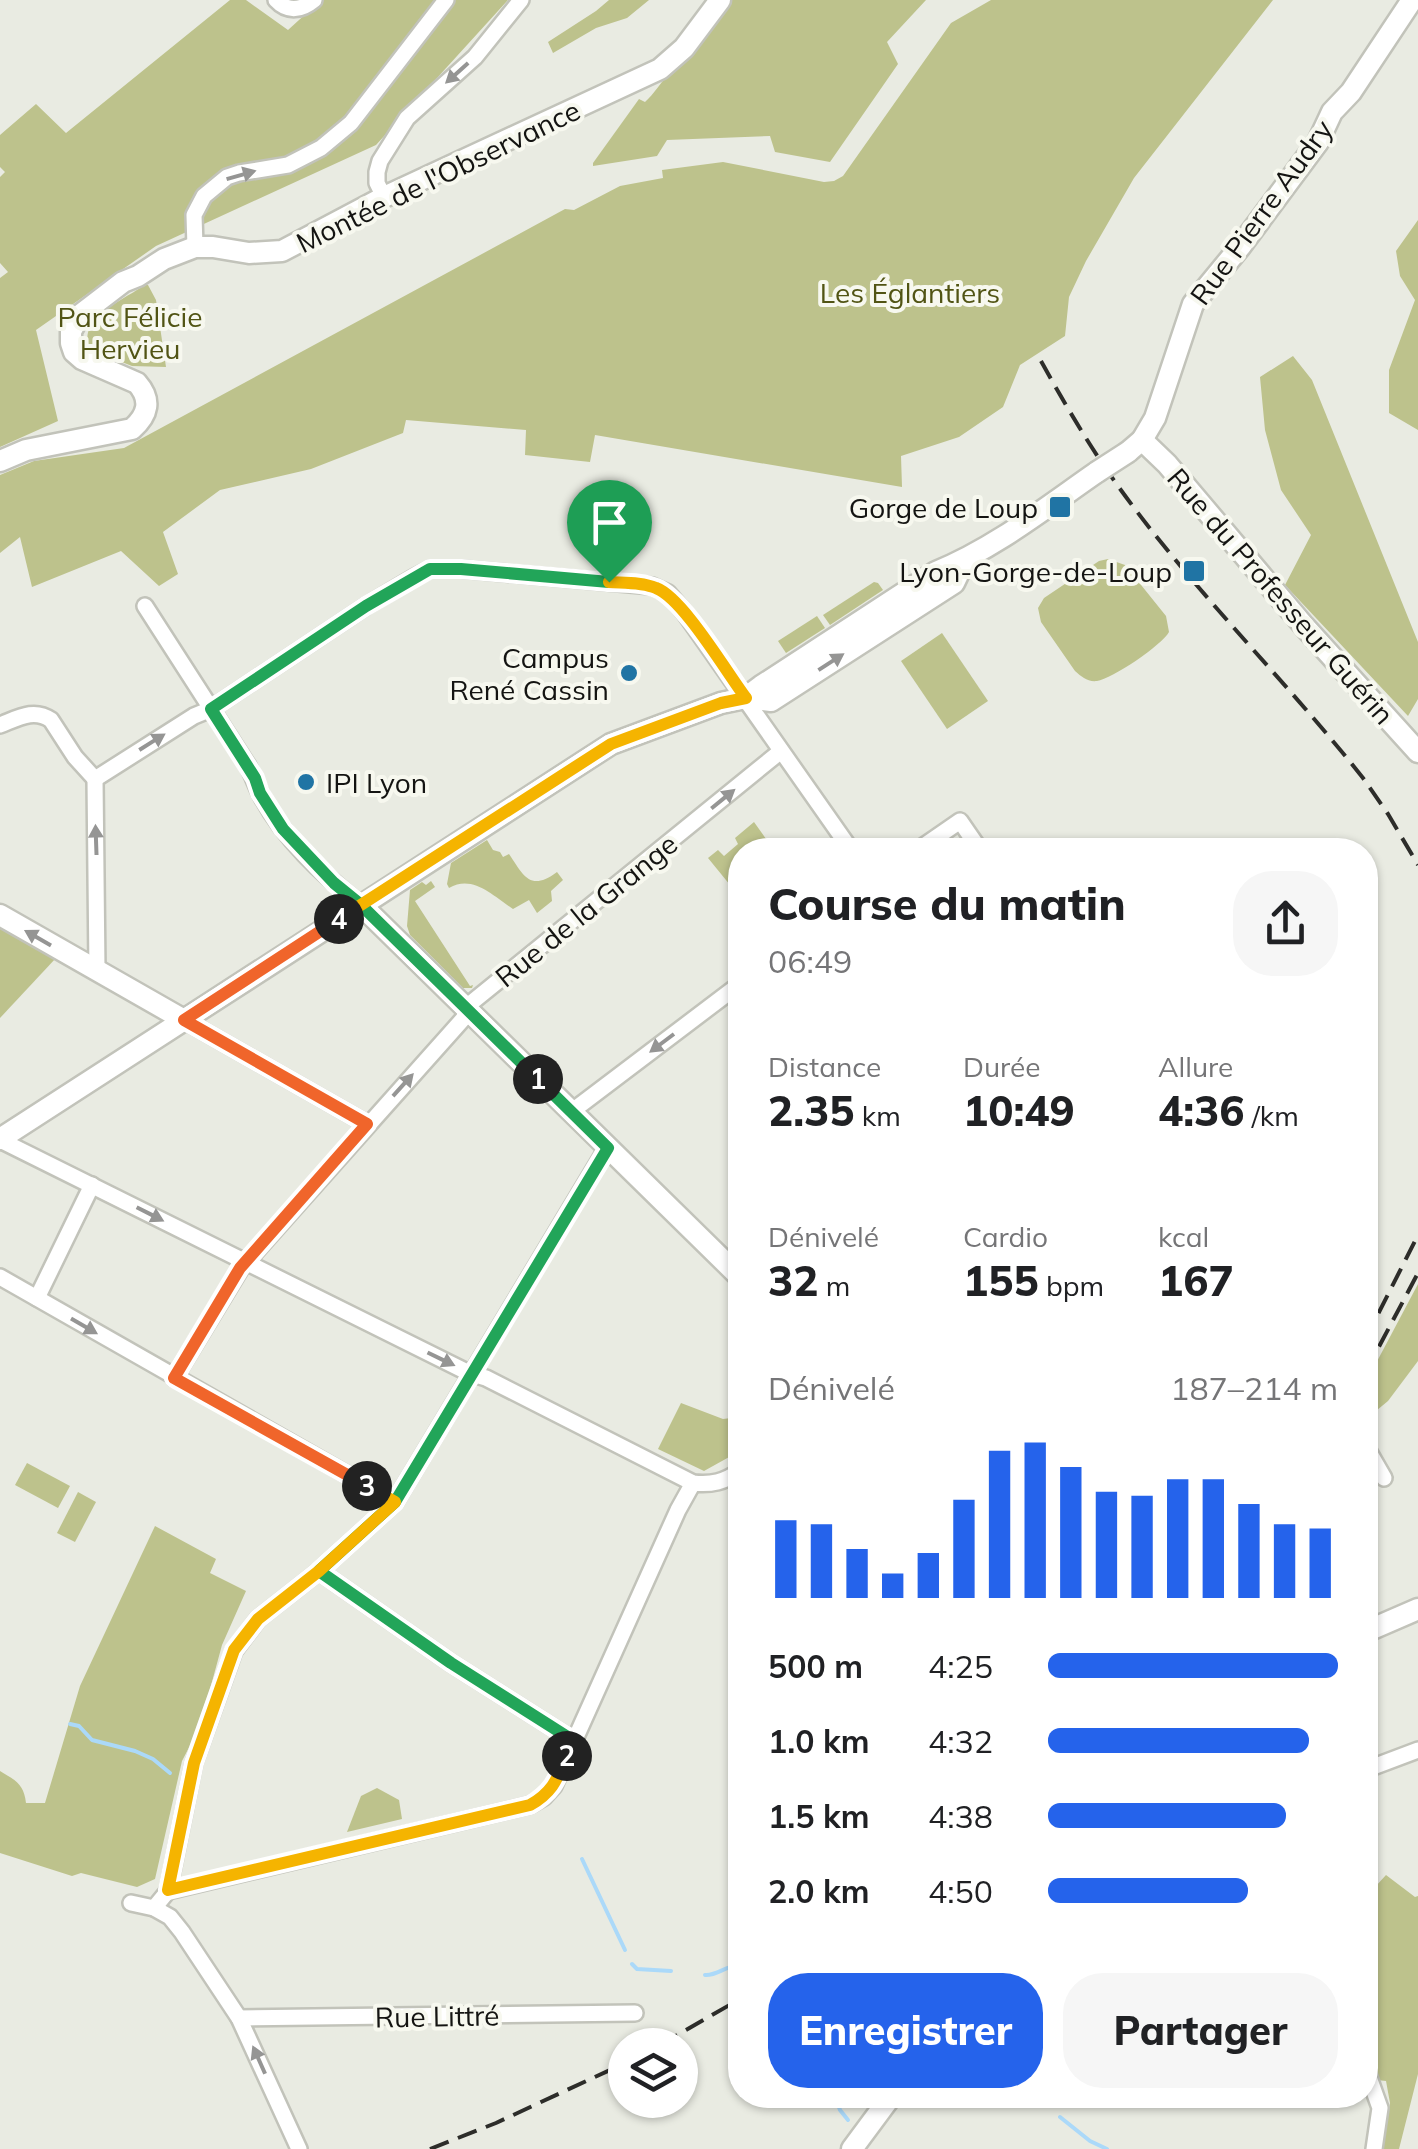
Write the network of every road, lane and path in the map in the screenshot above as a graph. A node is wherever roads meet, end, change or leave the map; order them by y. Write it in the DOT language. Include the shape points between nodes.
graph roads {
  1 [pos="276,0"];
  2 [pos="314,0"];
  3 [pos="446,0"];
  4 [pos="521,0"];
  5 [pos="720,0"];
  6 [pos="1412,0"];
  7 [pos="384,197"];
  8 [pos="195,242"];
  9 [pos="1135,446"];
  10 [pos="0,461"];
  11 [pos="145,606"];
  12 [pos="746,698"];
  13 [pos="211,709"];
  14 [pos="0,725"];
  15 [pos="782,751"];
  16 [pos="1418,752"];
  17 [pos="96,779"];
  18 [pos="842,838"];
  19 [pos="935,838"];
  20 [pos="972,838"];
  21 [pos="361,905"];
  22 [pos="0,915"];
  23 [pos="97,971"];
  24 [pos="728,993"];
  25 [pos="468,1011"];
  26 [pos="184,1020"];
  27 [pos="572,1112"];
  28 [pos="367,1124"];
  29 [pos="0,1140"];
  30 [pos="608,1148"];
  31 [pos="92,1184"];
  32 [pos="246,1262"];
  33 [pos="728,1265"];
  34 [pos="0,1277"];
  35 [pos="37,1298"];
  36 [pos="473,1374"];
  37 [pos="174,1378"];
  38 [pos="1378,1468"];
  39 [pos="1384,1478"];
  40 [pos="728,1479"];
  41 [pos="692,1482"];
  42 [pos="395,1502"];
  43 [pos="319,1571"];
  44 [pos="1418,1609"];
  45 [pos="1378,1626"];
  46 [pos="574,1741"];
  47 [pos="1418,1750"];
  48 [pos="1378,1765"];
  49 [pos="168,1890"];
  50 [pos="131,1903"];
  51 [pos="154,1908"];
  52 [pos="635,2013"];
  53 [pos="239,2018"];
  54 [pos="1378,2102"];
  55 [pos="882,2108"];
  56 [pos="299,2149"];
  57 [pos="852,2149"];
  58 [pos="1374,2149"];
  1 -- 2 [label="street" via="290,9"];
  8 -- 3 [label="street, one-way" via="199,203 227,177 288,165 321,148 351,123"];
  4 -- 7 [label="street, one-way" via="475,57 408,118 380,161 376,180"];
  5 -- 7 [label="street, Montée de l'Observance" via="660,69"];
  6 -- 9 [label="street, Rue Pierre Audry" via="1318,142 1193,304 1162,400"];
  7 -- 8 [label="street, Montée de l'Observance" via="290,246"];
  8 -- 10 [label="street" via="179,241 154,254 80,315 72,331 82,360 144,390 142,420 132,429"];
  9 -- 12 [label="street, bridge"];
  9 -- 16 [label="street, Rue du Professeur Guérin" via="1167,464"];
  11 -- 13 [label="street"];
  12 -- 13 [label="street" via="684,612 652,586 430,569"];
  12 -- 15 [label="street"];
  12 -- 21 [label="street" via="611,744"];
  17 -- 13 [label="street, one-way"];
  13 -- 21 [label="street" via="283,829"];
  14 -- 17 [label="street" via="34,713 46,716"];
  15 -- 18 [label="street"];
  25 -- 15 [label="street, Rue de la Grange, one-way"];
  23 -- 17 [label="street, one-way"];
  19 -- 20 [label="street" via="960,821"];
  21 -- 25 [label="street"];
  21 -- 26 [label="street"];
  23 -- 22 [label="street, one-way"];
  23 -- 26 [label="street"];
  24 -- 27 [label="street, one-way"];
  25 -- 27 [label="street"];
  28 -- 25 [label="street, Rue de la Grange, one-way"];
  26 -- 28 [label="street"];
  26 -- 29 [label="street"];
  27 -- 30 [label="street"];
  28 -- 32 [label="street, Rue de la Grange"];
  29 -- 31 [label="street"];
  30 -- 33 [label="street"];
  30 -- 36 [label="street"];
  31 -- 32 [label="street, one-way"];
  31 -- 35 [label="street"];
  32 -- 36 [label="street, one-way"];
  32 -- 37 [label="street, Rue de la Grange"];
  34 -- 35 [label="street"];
  35 -- 37 [label="street, one-way"];
  36 -- 41 [label="street"];
  36 -- 42 [label="street"];
  37 -- 42 [label="street"];
  38 -- 39 [label="street"];
  40 -- 41 [label="street"];
  41 -- 46 [label="street"];
  42 -- 43 [label="street"];
  43 -- 46 [label="street"];
  43 -- 49 [label="street" via="258,1619 234,1650 194,1763"];
  44 -- 45 [label="street"];
  46 -- 49 [label="street" via="554,1786 530,1805"];
  47 -- 48 [label="street"];
  49 -- 51 [label="street"];
  50 -- 51 [label="street"];
  51 -- 53 [label="street" via="182,1932"];
  52 -- 53 [label="street, Rue Littré"];
  56 -- 53 [label="street, one-way"];
  54 -- 58 [label="street"];
  55 -- 57 [label="street"];
}
